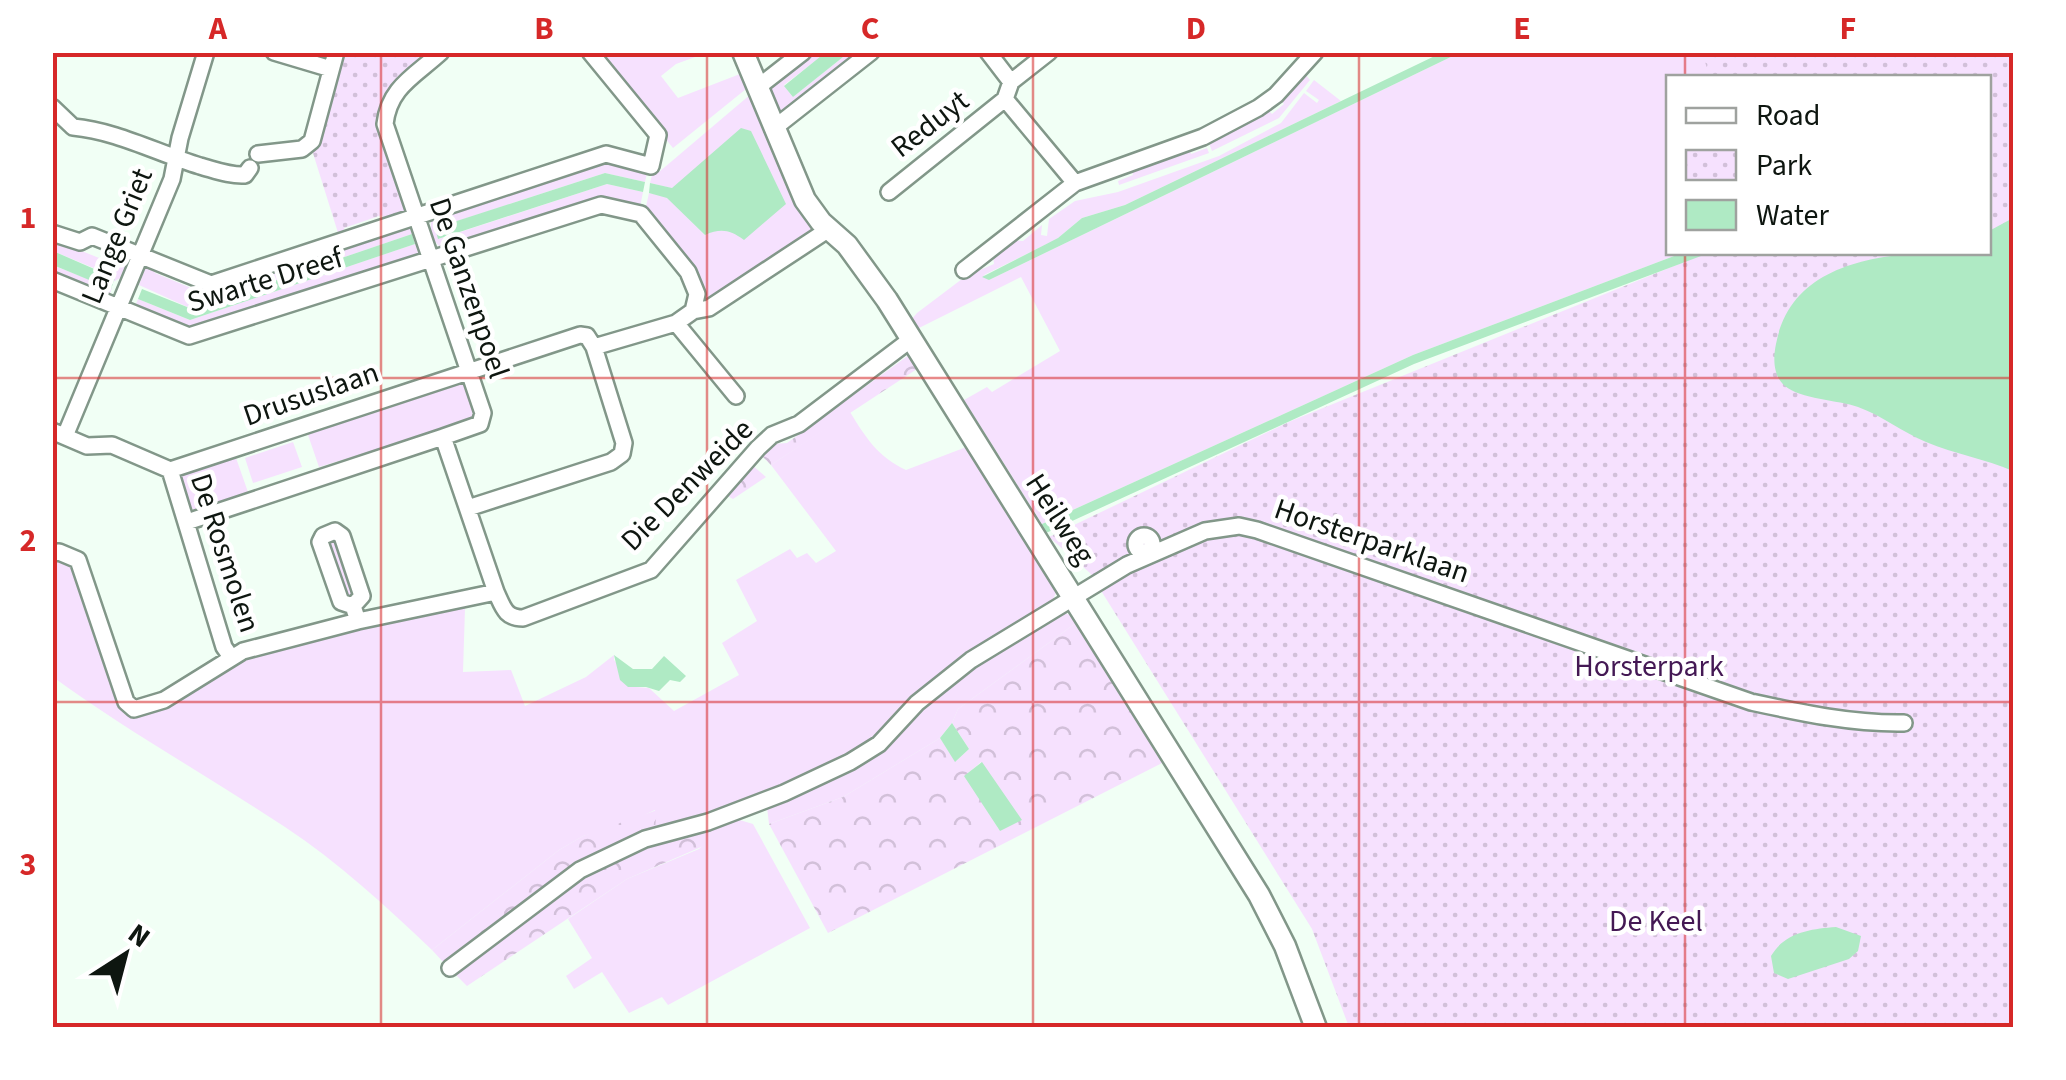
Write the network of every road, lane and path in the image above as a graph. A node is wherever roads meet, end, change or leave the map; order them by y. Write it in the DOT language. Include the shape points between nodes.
graph roads {
  1 [pos="206,52"];
  2 [pos="274,52"];
  3 [pos="336,52"];
  4 [pos="590,52"];
  5 [pos="743,52"];
  6 [pos="803,52"];
  7 [pos="871,52"];
  8 [pos="988,52"];
  9 [pos="1049,52"];
  10 [pos="1315,52"];
  11 [pos="432,55"];
  12 [pos="331,70"];
  13 [pos="1011,82"];
  14 [pos="758,87"];
  15 [pos="1006,99"];
  16 [pos="52,107"];
  17 [pos="774,129"];
  18 [pos="176,159"];
  19 [pos="1075,183"];
  20 [pos="889,192"];
  21 [pos="416,218"];
  22 [pos="829,229"];
  23 [pos="52,233"];
  24 [pos="140,254"];
  25 [pos="430,258"];
  26 [pos="964,270"];
  27 [pos="52,280"];
  28 [pos="118,306"];
  29 [pos="693,312"];
  30 [pos="676,323"];
  31 [pos="910,340"];
  32 [pos="594,347"];
  33 [pos="469,370"];
  34 [pos="736,396"];
  35 [pos="59,434"];
  36 [pos="443,436"];
  37 [pos="170,470"];
  38 [pos="468,508"];
  39 [pos="188,522"];
  40 [pos="52,553"];
  41 [pos="496,592"];
  42 [pos="1074,596"];
  43 [pos="230,658"];
  44 [pos="1904,723"];
  45 [pos="450,968"];
  46 [pos="1316,1028"];
  1 -- 18 [label="street, Lange Griet"];
  2 -- 12 [label="street"];
  3 -- 12 [label="street"];
  4 -- 21 [label="street" via="658,135 651,166 606,154"];
  5 -- 14 [label="street, Heilweg"];
  6 -- 14 [label="street"];
  7 -- 17 [label="street"];
  8 -- 13 [label="street"];
  9 -- 13 [label="street"];
  10 -- 19 [label="street" via="1276,95 1239,119"];
  11 -- 21 [label="street, De Ganzenpoel" via="388,103 385,124"];
  12 -- 18 [label="street" via="317,135 302,149 254,161 246,174 235,176"];
  13 -- 15 [label="street"];
  14 -- 17 [label="street, Heilweg"];
  15 -- 19 [label="street"];
  15 -- 20 [label="street, Reduyt"];
  16 -- 18 [label="street" via="73,127"];
  17 -- 22 [label="street, Heilweg" via="806,200"];
  18 -- 24 [label="street, Lange Griet"];
  19 -- 26 [label="street"];
  21 -- 24 [label="street" via="211,284"];
  21 -- 25 [label="street, De Ganzenpoel"];
  22 -- 29 [label="street"];
  22 -- 31 [label="street, Heilweg" via="847,245"];
  23 -- 24 [label="street" via="80,242 92,236"];
  24 -- 28 [label="street, Lange Griet"];
  25 -- 28 [label="street, Swarte Dreef" via="189,336"];
  25 -- 29 [label="street, Swarte Dreef" via="601,205 641,214 688,272 697,294"];
  25 -- 33 [label="street, De Ganzenpoel"];
  27 -- 28 [label="street, Swarte Dreef"];
  28 -- 35 [label="street, Lange Griet"];
  29 -- 30 [label="street"];
  30 -- 32 [label="street"];
  30 -- 34 [label="street"];
  31 -- 41 [label="street, Die Denweide" via="798,424 772,435 651,570 523,618 505,612"];
  31 -- 42 [label="street, Heilweg"];
  32 -- 33 [label="street, Drususlaan" via="580,334"];
  32 -- 38 [label="street" via="622,454"];
  33 -- 36 [label="street, De Ganzenpoel" via="483,412 480,424"];
  33 -- 37 [label="street, Drususlaan"];
  35 -- 37 [label="street, De Rosmolen" via="88,446 112,444"];
  36 -- 38 [label="street"];
  36 -- 39 [label="street"];
  37 -- 39 [label="street, De Rosmolen"];
  38 -- 41 [label="street"];
  39 -- 43 [label="street, De Rosmolen"];
  40 -- 43 [label="street" via="78,560 126,702 134,709 164,700"];
  41 -- 43 [label="street" via="355,614"];
  42 -- 44 [label="street, Horsterparklaan" via="1181,540 1239,526 1751,702"];
  42 -- 45 [label="street, Horsterparklaan" via="941,682 879,744 850,762 580,870"];
  42 -- 46 [label="street, Heilweg" via="1259,894"];
}
